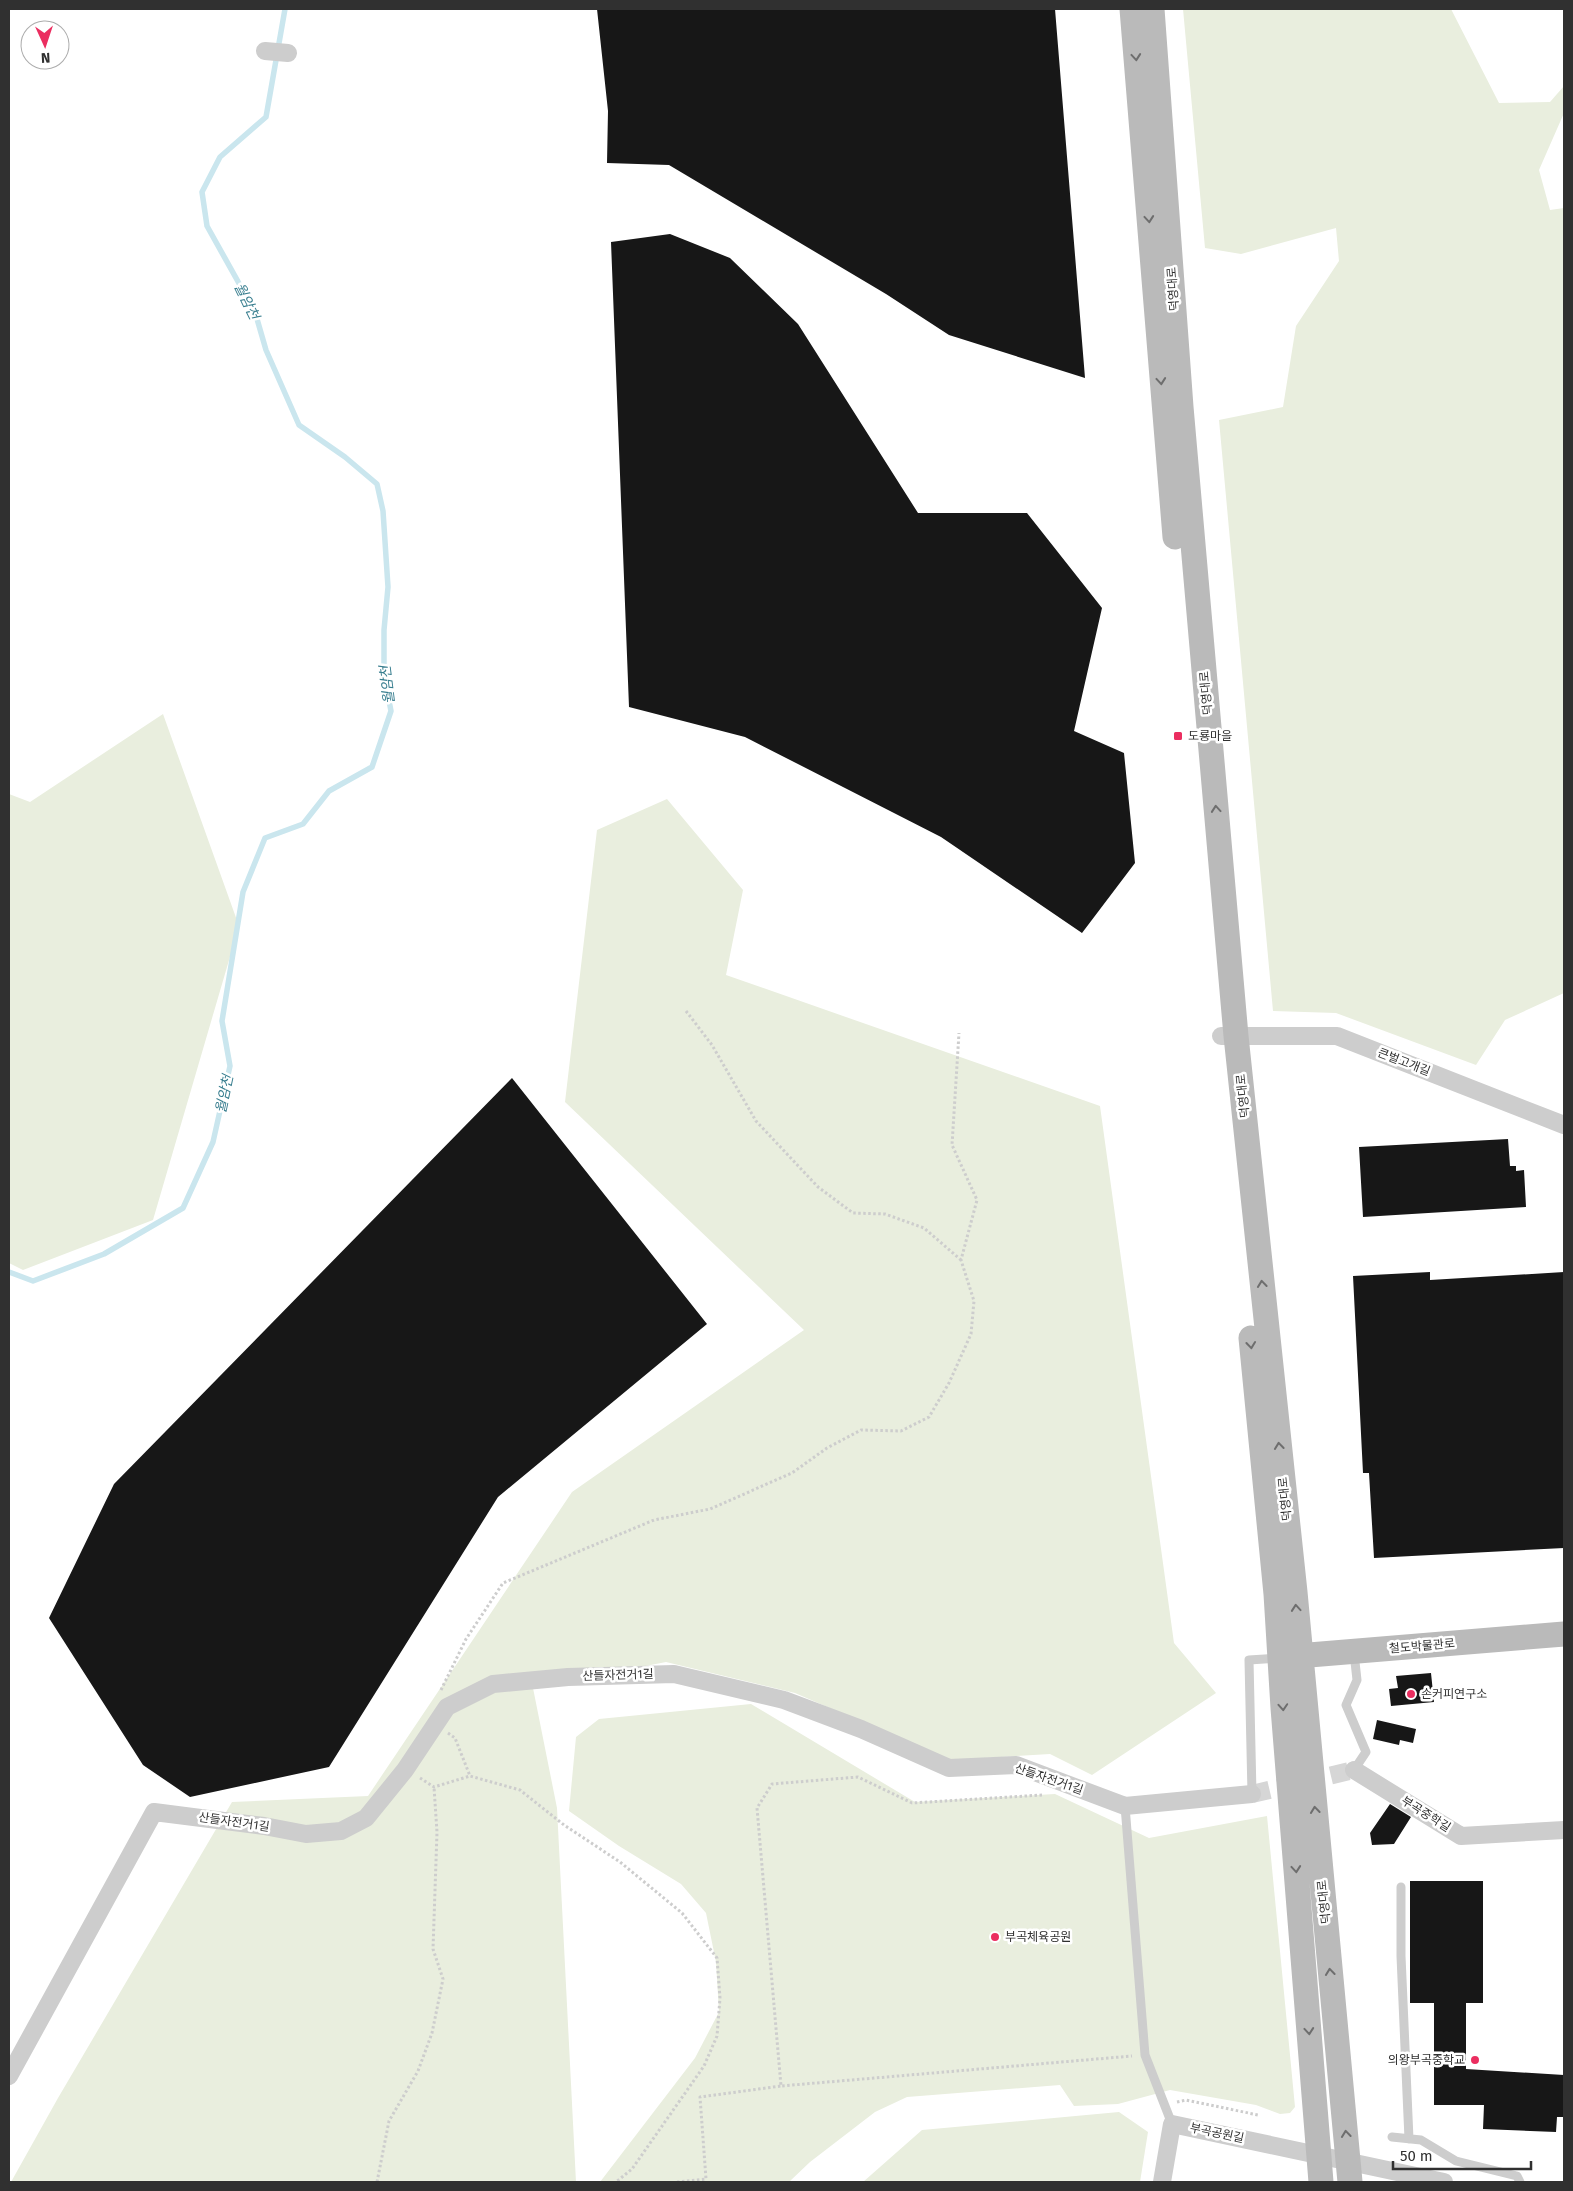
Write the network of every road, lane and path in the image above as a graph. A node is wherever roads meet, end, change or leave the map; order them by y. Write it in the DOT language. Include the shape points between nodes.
graph roads {
  1 [pos="1132,9"];
  2 [pos="1152,9"];
  3 [pos="265,51"];
  4 [pos="288,53"];
  5 [pos="686,1011"];
  6 [pos="959,1033"];
  7 [pos="1228,1036"];
  8 [pos="1564,1125"];
  9 [pos="961,1260"];
  10 [pos="1564,1634"];
  11 [pos="1353,1652"];
  12 [pos="1290,1657"];
  13 [pos="441,1692"];
  14 [pos="435,1724"];
  15 [pos="406,1770"];
  16 [pos="1354,1770"];
  17 [pos="470,1776"];
  18 [pos="434,1787"];
  19 [pos="1252,1794"];
  20 [pos="1044,1795"];
  21 [pos="1125,1806"];
  22 [pos="1564,1830"];
  23 [pos="1401,1887"];
  24 [pos="1145,2055"];
  25 [pos="9,2076"];
  26 [pos="781,2086"];
  27 [pos="1164,2104"];
  28 [pos="1258,2115"];
  29 [pos="1172,2124"];
  30 [pos="1392,2137"];
  31 [pos="1409,2139"];
  32 [pos="1319,2155"];
  33 [pos="1349,2172"];
  34 [pos="377,2182"];
  35 [pos="616,2182"];
  36 [pos="678,2182"];
  37 [pos="1162,2182"];
  38 [pos="1321,2182"];
  39 [pos="1444,2182"];
  40 [pos="1520,2182"];
  1 -- 7 [label="street, 덕영대로, one-way" via="1165,428"];
  7 -- 2 [label="street, 덕영대로, one-way"];
  3 -- 4 [label="street"];
  5 -- 9 [label="path" via="712,1045 756,1121 818,1187 853,1213 885,1214 924,1228"];
  6 -- 9 [label="path" via="952,1145 977,1200"];
  7 -- 8 [label="street, 큰벌고개길" via="1338,1036"];
  7 -- 12 [label="street, 덕영대로"];
  9 -- 13 [label="path" via="974,1301 971,1334 929,1417 901,1431 861,1430 827,1448 792,1473 710,1509 654,1520 504,1583 466,1639"];
  10 -- 11 [label="street, 철도박물관로"];
  11 -- 12 [label="street, 철도박물관로"];
  11 -- 16 [label="lane" via="1357,1680 1346,1705 1366,1752"];
  12 -- 19 [label="lane" via="1249,1660"];
  12 -- 32 [label="street, 덕영대로, one-way"];
  33 -- 12 [label="street, 덕영대로, one-way"];
  14 -- 15 [label="street, 산들자전거1길"];
  14 -- 17 [label="path" via="455,1738"];
  14 -- 21 [label="street, 산들자전거1길" via="447,1707 493,1684 568,1677 674,1674 784,1700 862,1729 949,1768 1016,1765"];
  15 -- 18 [label="path"];
  15 -- 25 [label="street, 산들자전거1길" via="366,1818 340,1831 306,1834 154,1812"];
  16 -- 22 [label="street, 부곡중학길" via="1461,1836"];
  17 -- 18 [label="path"];
  17 -- 35 [label="path" via="520,1790 564,1826 620,1862 682,1914 717,1958 720,1998 717,2036 704,2066 632,2169"];
  18 -- 34 [label="path" via="437,1832 434,1949 443,1979 432,2033 418,2071 389,2121"];
  19 -- 21 [label="street"];
  20 -- 26 [label="path" via="912,1803 858,1777 772,1784 757,1808"];
  21 -- 24 [label="lane"];
  23 -- 31 [label="lane"];
  24 -- 26 [label="path"];
  24 -- 27 [label="lane"];
  26 -- 36 [label="path" via="700,2097 706,2179"];
  27 -- 28 [label="path" via="1186,2100"];
  27 -- 29 [label="lane"];
  29 -- 32 [label="street, 부곡공원길"];
  29 -- 37 [label="street, 부곡공원길"];
  30 -- 31 [label="lane"];
  31 -- 40 [label="lane" via="1421,2140 1456,2161 1517,2176"];
  32 -- 33 [label="street, 부곡공원길"];
  32 -- 38 [label="street, 덕영대로"];
  33 -- 39 [label="street, 부곡공원길"];
}
